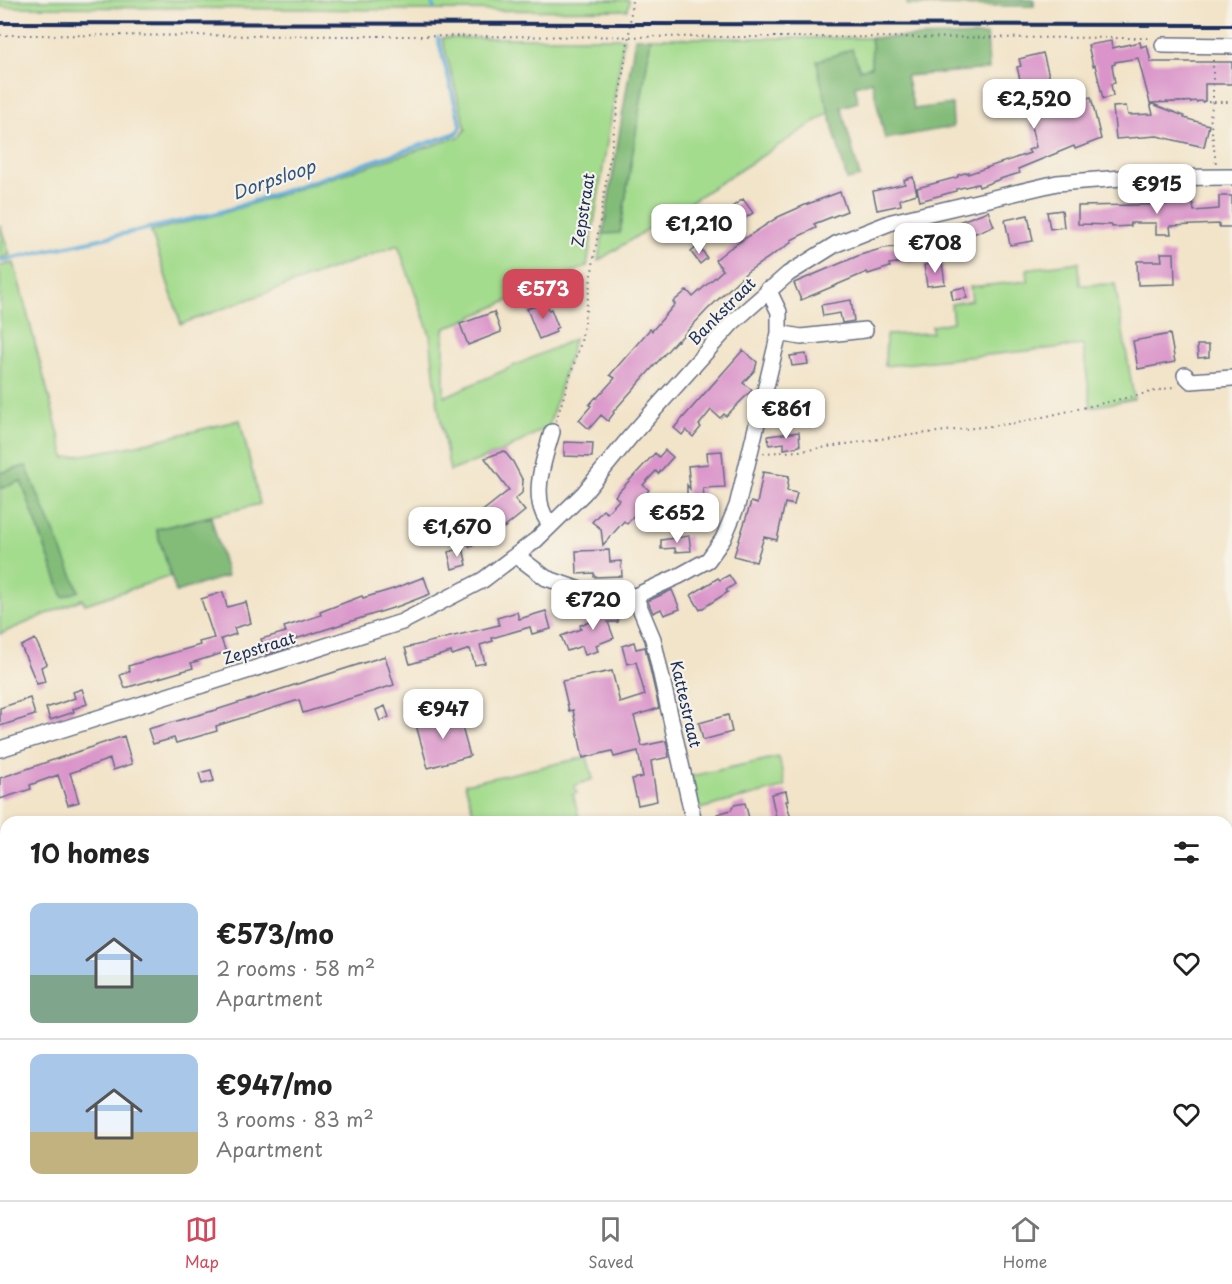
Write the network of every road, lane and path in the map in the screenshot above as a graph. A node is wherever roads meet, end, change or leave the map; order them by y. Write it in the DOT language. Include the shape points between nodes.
graph roads {
  1 [pos="632,0"];
  2 [pos="0,35"];
  3 [pos="629,35"];
  4 [pos="1160,42"];
  5 [pos="1211,45"];
  6 [pos="1232,46"];
  7 [pos="1160,102"];
  8 [pos="1214,102"];
  9 [pos="1232,102"];
  10 [pos="1225,177"];
  11 [pos="768,290"];
  12 [pos="865,330"];
  13 [pos="779,333"];
  14 [pos="1232,378"];
  15 [pos="1182,380"];
  16 [pos="552,432"];
  17 [pos="748,454"];
  18 [pos="551,525"];
  19 [pos="517,556"];
  20 [pos="635,596"];
  21 [pos="0,748"];
  22 [pos="693,816"];
  1 -- 3 [label="path, Zepstraat"];
  2 -- 3 [label="path"];
  3 -- 4 [label="path"];
  3 -- 16 [label="path, Zepstraat" via="581,342"];
  4 -- 5 [label="street"];
  5 -- 6 [label="street"];
  5 -- 8 [label="path"];
  7 -- 8 [label="path"];
  8 -- 9 [label="path"];
  8 -- 10 [label="path" via="1210,116"];
  10 -- 11 [label="street, Bankstraat" via="1088,180 937,210 836,244"];
  11 -- 13 [label="street" via="779,312"];
  11 -- 18 [label="street, Bankstraat" via="732,323 584,493"];
  12 -- 13 [label="street" via="801,337"];
  13 -- 17 [label="street"];
  14 -- 15 [label="street"];
  15 -- 17 [label="path" via="1017,423 801,451"];
  16 -- 18 [label="street" via="540,487 541,508"];
  17 -- 20 [label="street" via="736,506 723,539 708,560"];
  18 -- 19 [label="street, Bankstraat"];
  19 -- 20 [label="street" via="546,578 586,592"];
  19 -- 21 [label="street, Zepstraat" via="483,580 402,622"];
  20 -- 22 [label="street, Kattestraat" via="653,639"];
}
